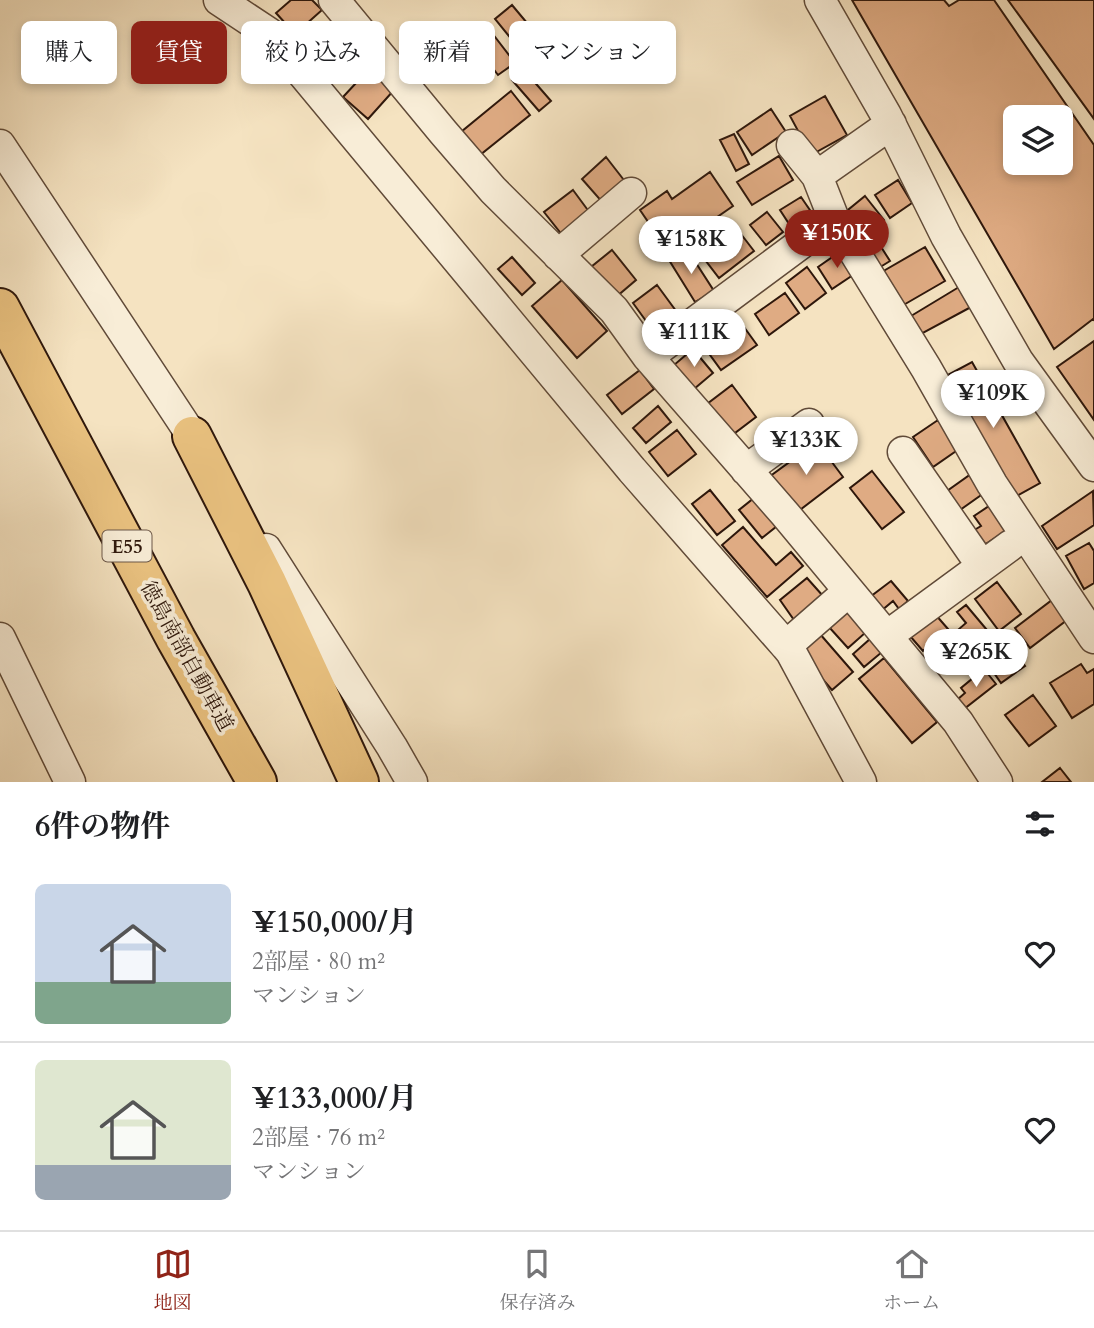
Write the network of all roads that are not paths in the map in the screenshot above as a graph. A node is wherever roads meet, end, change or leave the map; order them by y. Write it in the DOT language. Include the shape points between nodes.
graph roads {
  1 [pos="219,0"];
  2 [pos="334,0"];
  3 [pos="820,0"];
  4 [pos="246,11"];
  5 [pos="891,124"];
  6 [pos="0,145"];
  7 [pos="792,145"];
  8 [pos="817,176"];
  9 [pos="631,193"];
  10 [pos="834,219"];
  11 [pos="558,255"];
  12 [pos="0,308"];
  13 [pos="648,357"];
  14 [pos="809,424"];
  15 [pos="192,436"];
  16 [pos="902,452"];
  17 [pos="1094,466"];
  18 [pos="746,470"];
  19 [pos="1011,545"];
  20 [pos="982,566"];
  21 [pos="849,591"];
  22 [pos="1085,606"];
  23 [pos="887,636"];
  24 [pos="0,638"];
  25 [pos="1094,638"];
  26 [pos="786,646"];
  27 [pos="70,782"];
  28 [pos="257,782"];
  29 [pos="359,782"];
  30 [pos="412,782"];
  31 [pos="861,782"];
  32 [pos="997,782"];
  1 -- 4 [label="street"];
  2 -- 11 [label="street" via="493,190"];
  3 -- 5 [label="street"];
  4 -- 26 [label="street"];
  5 -- 8 [label="street"];
  5 -- 17 [label="street" via="946,236 1018,361"];
  6 -- 15 [label="street"];
  7 -- 8 [label="street"];
  8 -- 10 [label="street"];
  9 -- 11 [label="street"];
  10 -- 13 [label="street"];
  10 -- 22 [label="street" via="992,484"];
  11 -- 13 [label="street" via="614,310"];
  12 -- 28 [label="highway, 徳島南部自動車道 / E55"];
  13 -- 18 [label="street"];
  14 -- 18 [label="street"];
  15 -- 29 [label="highway" via="267,583"];
  15 -- 30 [label="street"];
  16 -- 20 [label="street" via="937,481"];
  18 -- 21 [label="street"];
  19 -- 20 [label="street"];
  20 -- 23 [label="street"];
  21 -- 23 [label="street"];
  21 -- 26 [label="street"];
  22 -- 25 [label="street"];
  23 -- 32 [label="street" via="958,722"];
  24 -- 27 [label="street"];
  26 -- 31 [label="street"];
}
